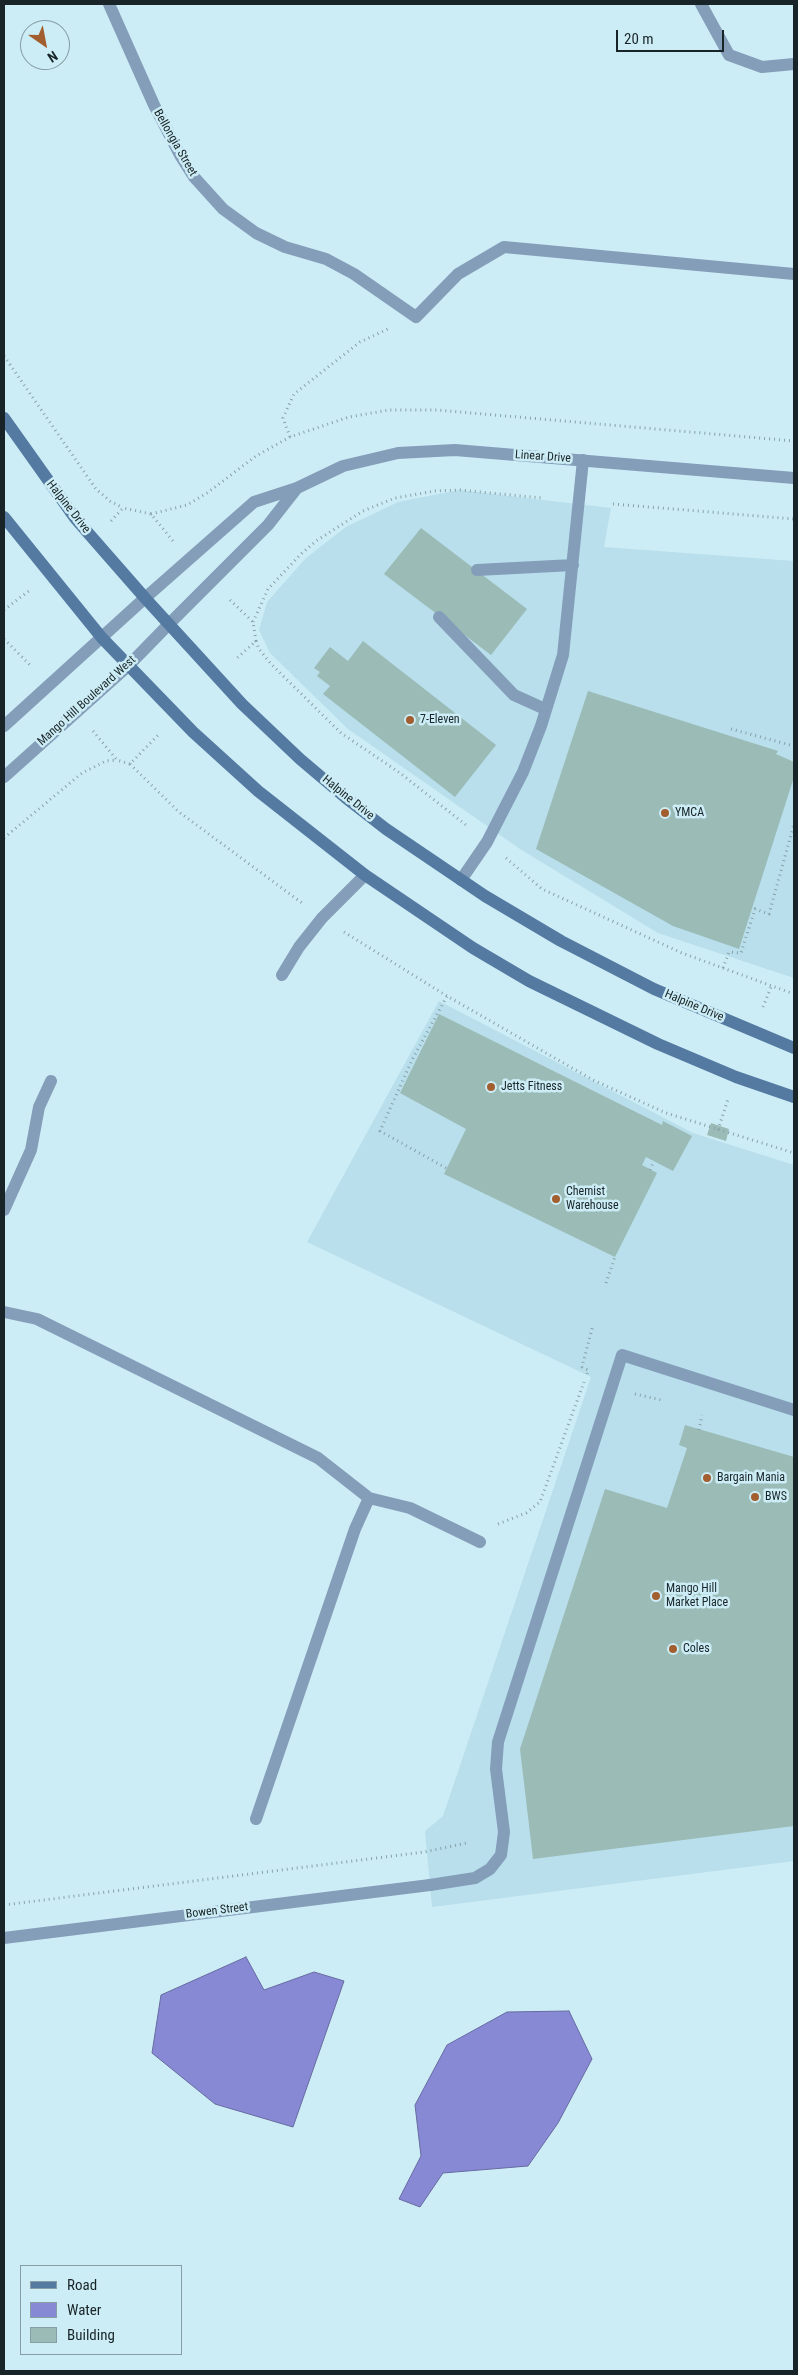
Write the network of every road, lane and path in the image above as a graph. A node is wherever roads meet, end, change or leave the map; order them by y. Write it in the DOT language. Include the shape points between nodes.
graph roads {
  1 [pos="110,4"];
  2 [pos="701,4"];
  3 [pos="794,64"];
  4 [pos="794,274"];
  5 [pos="416,317"];
  6 [pos="4,356"];
  7 [pos="4,418"];
  8 [pos="290,437"];
  9 [pos="583,460"];
  10 [pos="794,478"];
  11 [pos="297,488"];
  12 [pos="542,498"];
  13 [pos="613,504"];
  14 [pos="123,508"];
  15 [pos="4,517"];
  16 [pos="112,520"];
  17 [pos="794,520"];
  18 [pos="164,531"];
  19 [pos="573,565"];
  20 [pos="477,570"];
  21 [pos="26,594"];
  22 [pos="145,598"];
  23 [pos="4,610"];
  24 [pos="240,610"];
  25 [pos="439,617"];
  26 [pos="253,622"];
  27 [pos="169,624"];
  28 [pos="102,638"];
  29 [pos="4,639"];
  30 [pos="18,652"];
  31 [pos="242,652"];
  32 [pos="128,666"];
  33 [pos="545,709"];
  34 [pos="4,726"];
  35 [pos="731,729"];
  36 [pos="104,742"];
  37 [pos="794,746"];
  38 [pos="142,750"];
  39 [pos="117,760"];
  40 [pos="130,764"];
  41 [pos="4,777"];
  42 [pos="794,824"];
  43 [pos="4,838"];
  44 [pos="365,875"];
  45 [pos="461,880"];
  46 [pos="322,918"];
  47 [pos="723,968"];
  48 [pos="282,975"];
  49 [pos="771,987"];
  50 [pos="447,996"];
  51 [pos="761,1013"];
  52 [pos="794,1048"];
  53 [pos="51,1081"];
  54 [pos="729,1095"];
  55 [pos="794,1097"];
  56 [pos="718,1130"];
  57 [pos="794,1153"];
  58 [pos="654,1161"];
  59 [pos="446,1168"];
  60 [pos="650,1170"];
  61 [pos="4,1210"];
  62 [pos="615,1257"];
  63 [pos="606,1283"];
  64 [pos="4,1312"];
  65 [pos="593,1325"];
  66 [pos="794,1410"];
  67 [pos="702,1415"];
  68 [pos="699,1430"];
  69 [pos="370,1498"];
  70 [pos="475,1539"];
  71 [pos="256,1818"];
  72 [pos="467,1844"];
  73 [pos="4,1905"];
  74 [pos="4,1938"];
  1 -- 5 [label="street, Bellongia Street" via="154,105 180,155 194,177 223,209 256,233 285,247 326,259 354,274"];
  2 -- 3 [label="street" via="729,55 762,68"];
  4 -- 5 [label="street" via="504,247 458,274"];
  5 -- 8 [label="path" via="360,342 294,394 283,418"];
  6 -- 14 [label="path" via="96,489"];
  7 -- 22 [label="main road, Halpine Drive" via="75,518"];
  9 -- 10 [label="street, Linear Drive"];
  9 -- 11 [label="street, Linear Drive" via="455,450 398,453 343,466"];
  9 -- 19 [label="street"];
  11 -- 22 [label="street, Linear Drive" via="254,502"];
  11 -- 27 [label="street, Linear Drive" via="268,525"];
  12 -- 26 [label="path" via="460,490 435,491 395,498 363,510 301,554 268,589"];
  13 -- 17 [label="path"];
  14 -- 16 [label="path"];
  14 -- 18 [label="path" via="151,514"];
  15 -- 28 [label="main road"];
  19 -- 20 [label="street"];
  19 -- 33 [label="street" via="563,655"];
  21 -- 23 [label="path"];
  22 -- 27 [label="main road, Halpine Drive"];
  22 -- 28 [label="street"];
  24 -- 26 [label="path"];
  25 -- 33 [label="street" via="514,695"];
  26 -- 31 [label="path" via="256,641"];
  27 -- 32 [label="street, Mango Hill Boulevard West"];
  27 -- 45 [label="main road, Halpine Drive" via="242,704 300,759 386,829"];
  28 -- 32 [label="main road"];
  28 -- 34 [label="street"];
  29 -- 30 [label="path"];
  32 -- 41 [label="street, Mango Hill Boulevard West"];
  32 -- 44 [label="main road" via="224,761"];
  33 -- 45 [label="street" via="523,772 487,842"];
  35 -- 37 [label="path"];
  36 -- 39 [label="path"];
  38 -- 40 [label="path"];
  39 -- 40 [label="path"];
  39 -- 43 [label="path" via="106,761 82,773"];
  40 -- 46 [label="path" via="179,812"];
  42 -- 47 [label="path" via="769,914 755,909 742,953 729,952"];
  44 -- 46 [label="street"];
  44 -- 55 [label="main road" via="473,948 529,981 658,1044"];
  45 -- 52 [label="main road, Halpine Drive" via="561,940 654,989"];
  46 -- 48 [label="street" via="298,947"];
  46 -- 50 [label="path"];
  49 -- 51 [label="path"];
  50 -- 56 [label="path" via="593,1080 666,1113"];
  50 -- 59 [label="path" via="412,1060 380,1131"];
  53 -- 61 [label="street" via="39,1107 31,1150"];
  54 -- 56 [label="path"];
  56 -- 57 [label="path"];
  58 -- 60 [label="path"];
  62 -- 63 [label="path"];
  64 -- 69 [label="street" via="37,1319 318,1458"];
  65 -- 70 [label="path" via="582,1366 588,1370 587,1374 540,1502 526,1513"];
  66 -- 74 [label="street, Bowen Street" via="622,1355 498,1742 496,1769 504,1832 501,1855 490,1869 475,1878 430,1885"];
  67 -- 68 [label="path"];
  69 -- 70 [label="street" via="410,1508"];
  69 -- 71 [label="street" via="355,1529"];
  72 -- 73 [label="path"];
}
